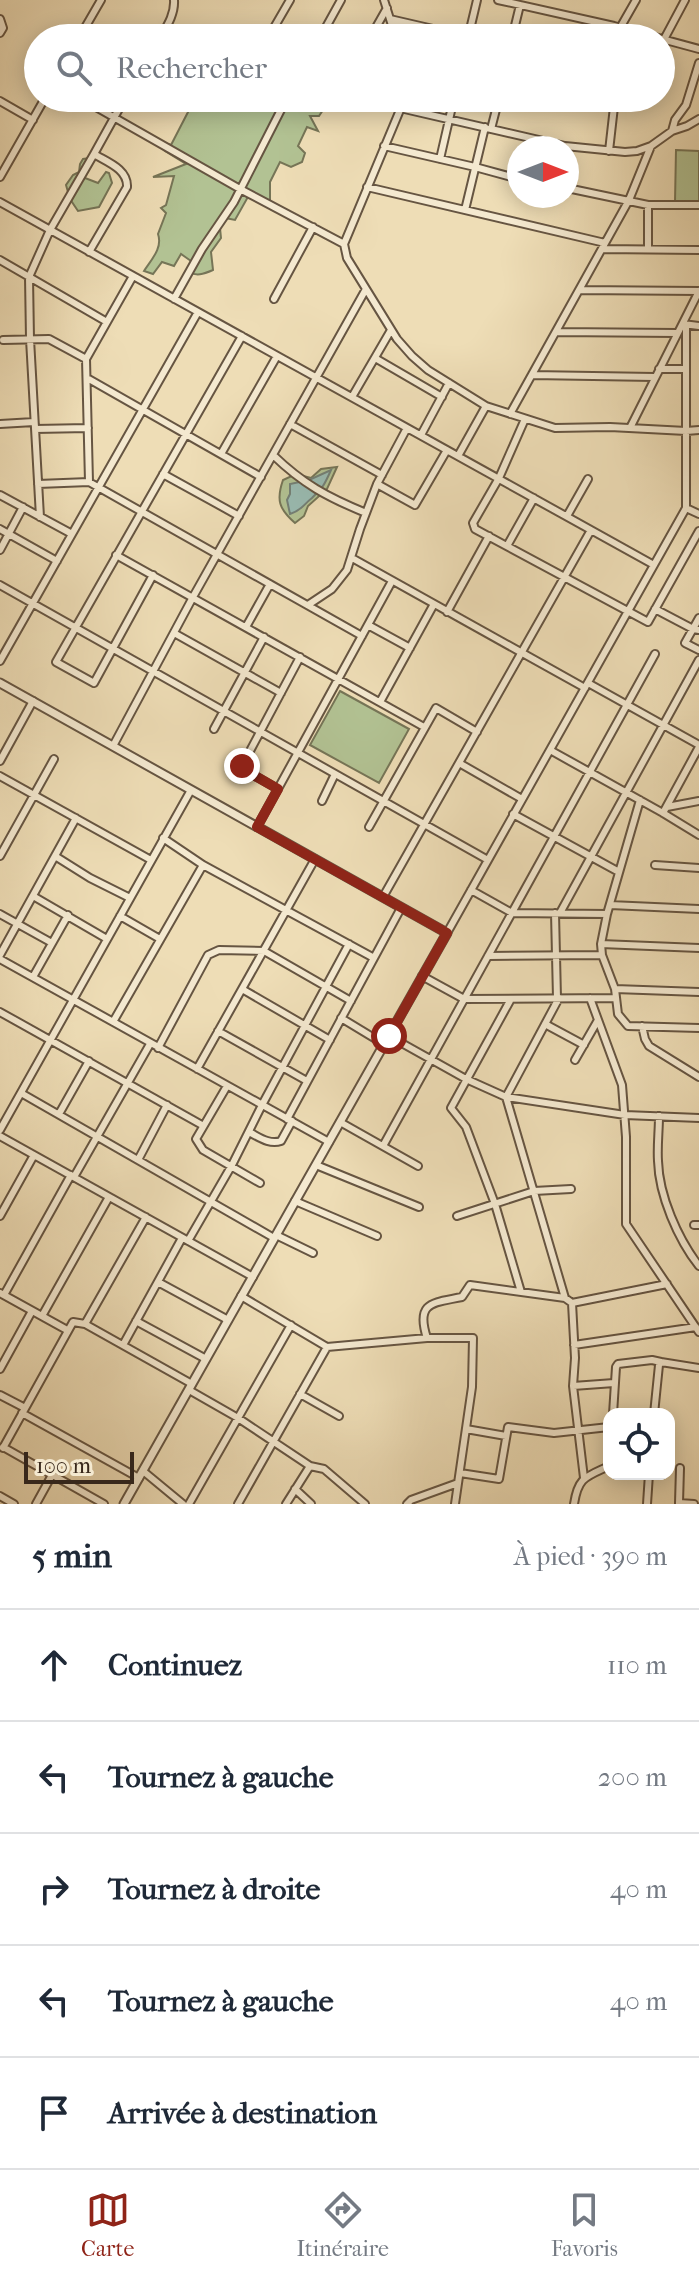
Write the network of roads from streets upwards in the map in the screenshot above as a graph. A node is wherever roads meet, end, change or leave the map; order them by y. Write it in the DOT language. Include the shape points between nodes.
graph roads {
  1 [pos="101,0"];
  2 [pos="174,0"];
  3 [pos="290,0"];
  4 [pos="341,0"];
  5 [pos="384,0"];
  6 [pos="477,0"];
  7 [pos="498,0"];
  8 [pos="636,0"];
  9 [pos="685,0"];
  10 [pos="520,5"];
  11 [pos="387,8"];
  12 [pos="0,19"];
  13 [pos="390,19"];
  14 [pos="87,24"];
  15 [pos="169,24"];
  16 [pos="276,24"];
  17 [pos="328,24"];
  18 [pos="378,24"];
  19 [pos="392,24"];
  20 [pos="411,24"];
  21 [pos="471,24"];
  22 [pos="515,24"];
  23 [pos="603,24"];
  24 [pos="622,24"];
  25 [pos="672,24"];
  26 [pos="0,33"];
  27 [pos="675,44"];
  28 [pos="699,49"];
  29 [pos="699,63"];
  30 [pos="0,101"];
  31 [pos="37,112"];
  32 [pos="104,112"];
  33 [pos="117,112"];
  34 [pos="280,112"];
  35 [pos="398,112"];
  36 [pos="418,112"];
  37 [pos="451,112"];
  38 [pos="494,112"];
  39 [pos="613,112"];
  40 [pos="114,118"];
  41 [pos="449,119"];
  42 [pos="699,119"];
  43 [pos="33,120"];
  44 [pos="488,128"];
  45 [pos="672,131"];
  46 [pos="524,136"];
  47 [pos="384,146"];
  48 [pos="651,146"];
  49 [pos="579,148"];
  50 [pos="609,151"];
  51 [pos="94,154"];
  52 [pos="440,159"];
  53 [pos="475,167"];
  54 [pos="507,176"];
  55 [pos="0,177"];
  56 [pos="367,187"];
  57 [pos="240,189"];
  58 [pos="579,190"];
  59 [pos="629,200"];
  60 [pos="0,202"];
  61 [pos="648,205"];
  62 [pos="699,205"];
  63 [pos="465,210"];
  64 [pos="313,227"];
  65 [pos="50,230"];
  66 [pos="344,244"];
  67 [pos="604,246"];
  68 [pos="648,249"];
  69 [pos="699,250"];
  70 [pos="89,252"];
  71 [pos="0,260"];
  72 [pos="133,276"];
  73 [pos="29,277"];
  74 [pos="366,289"];
  75 [pos="579,290"];
  76 [pos="699,291"];
  77 [pos="174,299"];
  78 [pos="274,299"];
  79 [pos="198,312"];
  80 [pos="107,322"];
  81 [pos="684,325"];
  82 [pos="699,326"];
  83 [pos="391,330"];
  84 [pos="556,332"];
  85 [pos="677,333"];
  86 [pos="242,336"];
  87 [pos="30,339"];
  88 [pos="3,340"];
  89 [pos="277,356"];
  90 [pos="375,358"];
  91 [pos="86,359"];
  92 [pos="659,369"];
  93 [pos="686,369"];
  94 [pos="532,375"];
  95 [pos="316,377"];
  96 [pos="654,377"];
  97 [pos="87,378"];
  98 [pos="449,383"];
  99 [pos="352,397"];
  100 [pos="442,397"];
  101 [pos="486,406"];
  102 [pos="142,410"];
  103 [pos="510,414"];
  104 [pos="525,419"];
  105 [pos="0,424"];
  106 [pos="290,424"];
  107 [pos="35,426"];
  108 [pos="88,428"];
  109 [pos="407,428"];
  110 [pos="630,428"];
  111 [pos="699,430"];
  112 [pos="686,431"];
  113 [pos="186,434"];
  114 [pos="421,435"];
  115 [pos="447,450"];
  116 [pos="221,454"];
  117 [pos="273,455"];
  118 [pos="458,456"];
  119 [pos="163,474"];
  120 [pos="382,475"];
  121 [pos="261,477"];
  122 [pos="499,478"];
  123 [pos="588,479"];
  124 [pos="89,482"];
  125 [pos="38,484"];
  126 [pos="377,484"];
  127 [pos="98,487"];
  128 [pos="0,495"];
  129 [pos="534,498"];
  130 [pos="23,507"];
  131 [pos="686,508"];
  132 [pos="141,511"];
  133 [pos="366,513"];
  134 [pos="699,514"];
  135 [pos="239,516"];
  136 [pos="567,516"];
  137 [pos="40,517"];
  138 [pos="0,529"];
  139 [pos="591,530"];
  140 [pos="699,531"];
  141 [pos="9,534"];
  142 [pos="72,534"];
  143 [pos="489,536"];
  144 [pos="507,546"];
  145 [pos="0,550"];
  146 [pos="218,554"];
  147 [pos="116,555"];
  148 [pos="352,558"];
  149 [pos="57,561"];
  150 [pos="654,565"];
  151 [pos="153,575"];
  152 [pos="565,577"];
  153 [pos="392,581"];
  154 [pos="270,584"];
  155 [pos="0,585"];
  156 [pos="193,597"];
  157 [pos="33,604"];
  158 [pos="434,604"];
  159 [pos="308,605"];
  160 [pos="655,609"];
  161 [pos="628,611"];
  162 [pos="447,612"];
  163 [pos="699,618"];
  164 [pos="368,625"];
  165 [pos="246,627"];
  166 [pos="75,628"];
  167 [pos="696,630"];
  168 [pos="174,633"];
  169 [pos="362,636"];
  170 [pos="264,637"];
  171 [pos="410,648"];
  172 [pos="113,649"];
  173 [pos="699,650"];
  174 [pos="522,653"];
  175 [pos="655,654"];
  176 [pos="300,657"];
  177 [pos="699,660"];
  178 [pos="0,661"];
  179 [pos="152,671"];
  180 [pos="244,673"];
  181 [pos="338,678"];
  182 [pos="0,683"];
  183 [pos="586,686"];
  184 [pos="281,693"];
  185 [pos="33,701"];
  186 [pos="380,702"];
  187 [pos="627,705"];
  188 [pos="223,711"];
  189 [pos="663,725"];
  190 [pos="424,727"];
  191 [pos="214,729"];
  192 [pos="259,731"];
  193 [pos="477,732"];
  194 [pos="113,746"];
  195 [pos="699,746"];
  196 [pos="550,750"];
  197 [pos="298,753"];
  198 [pos="54,759"];
  199 [pos="0,761"];
  200 [pos="459,763"];
  201 [pos="590,772"];
  202 [pos="335,774"];
  203 [pos="0,776"];
  204 [pos="278,789"];
  205 [pos="191,790"];
  206 [pos="626,792"];
  207 [pos="34,794"];
  208 [pos="522,799"];
  209 [pos="640,800"];
  210 [pos="698,800"];
  211 [pos="322,801"];
  212 [pos="384,802"];
  213 [pos="665,810"];
  214 [pos="513,814"];
  215 [pos="76,818"];
  216 [pos="425,824"];
  217 [pos="257,827"];
  218 [pos="369,827"];
  219 [pos="699,835"];
  220 [pos="554,837"];
  221 [pos="163,838"];
  222 [pos="0,856"];
  223 [pos="55,856"];
  224 [pos="591,857"];
  225 [pos="315,859"];
  226 [pos="151,860"];
  227 [pos="488,860"];
  228 [pos="203,865"];
  229 [pos="655,865"];
  230 [pos="699,868"];
  231 [pos="619,872"];
  232 [pos="471,890"];
  233 [pos="33,896"];
  234 [pos="383,897"];
  235 [pos="130,898"];
  236 [pos="610,905"];
  237 [pos="401,908"];
  238 [pos="699,909"];
  239 [pos="288,911"];
  240 [pos="512,913"];
  241 [pos="558,913"];
  242 [pos="0,914"];
  243 [pos="607,914"];
  244 [pos="68,915"];
  245 [pos="120,916"];
  246 [pos="18,923"];
  247 [pos="447,933"];
  248 [pos="107,939"];
  249 [pos="160,939"];
  250 [pos="52,943"];
  251 [pos="349,944"];
  252 [pos="601,944"];
  253 [pos="699,948"];
  254 [pos="264,951"];
  255 [pos="556,955"];
  256 [pos="602,955"];
  257 [pos="488,956"];
  258 [pos="0,957"];
  259 [pos="374,958"];
  260 [pos="422,976"];
  261 [pos="33,977"];
  262 [pos="326,987"];
  263 [pos="242,989"];
  264 [pos="615,989"];
  265 [pos="699,992"];
  266 [pos="558,998"];
  267 [pos="590,998"];
  268 [pos="616,998"];
  269 [pos="464,999"];
  270 [pos="511,999"];
  271 [pos="73,1000"];
  272 [pos="351,1001"];
  273 [pos="0,1012"];
  274 [pos="341,1018"];
  275 [pos="598,1020"];
  276 [pos="113,1022"];
  277 [pos="545,1024"];
  278 [pos="305,1026"];
  279 [pos="642,1026"];
  280 [pos="699,1028"];
  281 [pos="218,1031"];
  282 [pos="389,1036"];
  283 [pos="50,1040"];
  284 [pos="330,1040"];
  285 [pos="150,1044"];
  286 [pos="384,1044"];
  287 [pos="584,1045"];
  288 [pos="158,1048"];
  289 [pos="431,1059"];
  290 [pos="575,1060"];
  291 [pos="89,1061"];
  292 [pos="283,1067"];
  293 [pos="197,1069"];
  294 [pos="699,1077"];
  295 [pos="466,1079"];
  296 [pos="307,1081"];
  297 [pos="128,1083"];
  298 [pos="227,1086"];
  299 [pos="21,1093"];
  300 [pos="506,1097"];
  301 [pos="167,1105"];
  302 [pos="262,1105"];
  303 [pos="59,1114"];
  304 [pos="625,1115"];
  305 [pos="659,1116"];
  306 [pos="699,1118"];
  307 [pos="289,1120"];
  308 [pos="340,1122"];
  309 [pos="202,1125"];
  310 [pos="0,1130"];
  311 [pos="249,1132"];
  312 [pos="0,1136"];
  313 [pos="97,1137"];
  314 [pos="329,1142"];
  315 [pos="383,1146"];
  316 [pos="34,1155"];
  317 [pos="138,1160"];
  318 [pos="232,1165"];
  319 [pos="316,1165"];
  320 [pos="418,1166"];
  321 [pos="72,1176"];
  322 [pos="260,1183"];
  323 [pos="571,1189"];
  324 [pos="534,1191"];
  325 [pos="109,1197"];
  326 [pos="210,1201"];
  327 [pos="295,1201"];
  328 [pos="495,1204"];
  329 [pos="419,1207"];
  330 [pos="0,1216"];
  331 [pos="457,1216"];
  332 [pos="146,1217"];
  333 [pos="275,1236"];
  334 [pos="377,1236"];
  335 [pos="185,1239"];
  336 [pos="313,1253"];
  337 [pos="699,1266"];
  338 [pos="253,1277"];
  339 [pos="158,1282"];
  340 [pos="667,1284"];
  341 [pos="521,1292"];
  342 [pos="2,1294"];
  343 [pos="241,1296"];
  344 [pos="569,1300"];
  345 [pos="32,1311"];
  346 [pos="42,1316"];
  347 [pos="228,1320"];
  348 [pos="136,1321"];
  349 [pos="85,1324"];
  350 [pos="291,1325"];
  351 [pos="697,1329"];
  352 [pos="67,1330"];
  353 [pos="427,1338"];
  354 [pos="0,1345"];
  355 [pos="123,1345"];
  356 [pos="574,1345"];
  357 [pos="327,1347"];
  358 [pos="9,1350"];
  359 [pos="206,1359"];
  360 [pos="661,1362"];
  361 [pos="699,1368"];
  362 [pos="0,1369"];
  363 [pos="614,1383"];
  364 [pos="573,1386"];
  365 [pos="190,1387"];
  366 [pos="300,1394"];
  367 [pos="0,1395"];
  368 [pos="613,1408"];
  369 [pos="655,1408"];
  370 [pos="24,1410"];
  371 [pos="339,1416"];
  372 [pos="238,1418"];
  373 [pos="603,1428"];
  374 [pos="466,1429"];
  375 [pos="579,1431"];
  376 [pos="506,1436"];
  377 [pos="273,1442"];
  378 [pos="2,1447"];
  379 [pos="310,1466"];
  380 [pos="680,1468"];
  381 [pos="603,1469"];
  382 [pos="460,1473"];
  383 [pos="141,1474"];
  384 [pos="52,1475"];
  385 [pos="584,1478"];
  386 [pos="649,1480"];
  387 [pos="458,1482"];
  388 [pos="295,1489"];
  389 [pos="0,1496"];
  390 [pos="410,1503"];
  391 [pos="679,1503"];
  392 [pos="14,1504"];
  393 [pos="36,1504"];
  394 [pos="104,1504"];
  395 [pos="124,1504"];
  396 [pos="186,1504"];
  397 [pos="238,1504"];
  398 [pos="286,1504"];
  399 [pos="311,1504"];
  400 [pos="365,1504"];
  401 [pos="455,1504"];
  402 [pos="574,1504"];
  403 [pos="647,1504"];
  404 [pos="694,1504"];
  1 -- 14 [label="street"];
  2 -- 15 [label="street"];
  3 -- 16 [label="street"];
  4 -- 17 [label="street"];
  5 -- 11 [label="street"];
  6 -- 21 [label="street"];
  7 -- 10 [label="street"];
  8 -- 24 [label="street"];
  9 -- 25 [label="street"];
  10 -- 22 [label="street"];
  10 -- 23 [label="street"];
  11 -- 13 [label="street"];
  11 -- 18 [label="street"];
  12 -- 26 [label="street"];
  13 -- 19 [label="street"];
  13 -- 20 [label="street"];
  27 -- 28 [label="street"];
  29 -- 45 [label="street"];
  30 -- 43 [label="street"];
  31 -- 43 [label="street"];
  32 -- 40 [label="street"];
  33 -- 40 [label="street"];
  34 -- 57 [label="street"];
  35 -- 47 [label="street"];
  36 -- 41 [label="street"];
  37 -- 41 [label="street"];
  38 -- 44 [label="street"];
  39 -- 50 [label="street"];
  40 -- 51 [label="street"];
  40 -- 57 [label="street"];
  41 -- 44 [label="street"];
  41 -- 52 [label="street"];
  42 -- 45 [label="street"];
  43 -- 55 [label="street"];
  44 -- 46 [label="street"];
  44 -- 53 [label="street"];
  45 -- 48 [label="street"];
  47 -- 52 [label="street"];
  47 -- 56 [label="street"];
  48 -- 50 [label="street"];
  48 -- 59 [label="street"];
  49 -- 50 [label="street"];
  51 -- 65 [label="street"];
  51 -- 70 [label="street" via="128,180"];
  52 -- 53 [label="street"];
  53 -- 54 [label="street"];
  53 -- 63 [label="street"];
  56 -- 63 [label="street"];
  56 -- 66 [label="street"];
  57 -- 64 [label="street"];
  57 -- 77 [label="street"];
  58 -- 59 [label="street"];
  59 -- 61 [label="street"];
  59 -- 67 [label="street"];
  60 -- 65 [label="street"];
  61 -- 62 [label="street"];
  61 -- 68 [label="street"];
  63 -- 67 [label="street"];
  64 -- 66 [label="street"];
  64 -- 78 [label="street"];
  65 -- 70 [label="street"];
  65 -- 73 [label="street"];
  66 -- 74 [label="street"];
  67 -- 68 [label="street"];
  67 -- 75 [label="street"];
  68 -- 69 [label="street"];
  70 -- 72 [label="street"];
  71 -- 73 [label="street"];
  72 -- 77 [label="street"];
  72 -- 80 [label="street"];
  73 -- 80 [label="street"];
  73 -- 87 [label="street"];
  74 -- 83 [label="street"];
  74 -- 95 [label="street"];
  75 -- 76 [label="street"];
  75 -- 84 [label="street"];
  76 -- 81 [label="street"];
  77 -- 79 [label="street"];
  79 -- 86 [label="street"];
  79 -- 102 [label="street"];
  80 -- 91 [label="street"];
  81 -- 82 [label="street"];
  81 -- 85 [label="street"];
  81 -- 93 [label="street"];
  83 -- 90 [label="street"];
  83 -- 98 [label="street" via="412,356"];
  84 -- 85 [label="street"];
  84 -- 94 [label="street"];
  85 -- 92 [label="street"];
  86 -- 89 [label="street"];
  86 -- 113 [label="street"];
  87 -- 88 [label="street"];
  87 -- 91 [label="street" via="49,339"];
  87 -- 107 [label="street"];
  89 -- 95 [label="street"];
  89 -- 116 [label="street"];
  90 -- 99 [label="street"];
  90 -- 100 [label="street"];
  91 -- 97 [label="street"];
  92 -- 93 [label="street"];
  92 -- 96 [label="street"];
  93 -- 112 [label="street"];
  94 -- 96 [label="street"];
  94 -- 103 [label="street"];
  95 -- 99 [label="street"];
  95 -- 106 [label="street"];
  96 -- 110 [label="street"];
  97 -- 102 [label="street"];
  97 -- 108 [label="street"];
  98 -- 100 [label="street"];
  98 -- 101 [label="street"];
  99 -- 109 [label="street"];
  100 -- 114 [label="street"];
  101 -- 103 [label="street"];
  101 -- 118 [label="street"];
  102 -- 113 [label="street"];
  102 -- 127 [label="street"];
  103 -- 104 [label="street"];
  104 -- 110 [label="street" via="555,428"];
  104 -- 122 [label="street"];
  105 -- 107 [label="street"];
  106 -- 117 [label="street"];
  106 -- 120 [label="street"];
  107 -- 108 [label="street"];
  107 -- 125 [label="street"];
  108 -- 124 [label="street"];
  109 -- 114 [label="street"];
  109 -- 120 [label="street"];
  110 -- 112 [label="street"];
  111 -- 112 [label="street"];
  112 -- 131 [label="street"];
  113 -- 116 [label="street"];
  113 -- 119 [label="street"];
  114 -- 115 [label="street"];
  115 -- 118 [label="street"];
  115 -- 126 [label="street" via="415,505"];
  116 -- 121 [label="street"];
  117 -- 121 [label="street"];
  117 -- 133 [label="street" via="296,477"];
  118 -- 122 [label="street"];
  119 -- 132 [label="street"];
  119 -- 135 [label="street"];
  120 -- 126 [label="street"];
  121 -- 135 [label="street"];
  122 -- 129 [label="street"];
  122 -- 143 [label="street" via="473,523"];
  123 -- 136 [label="street"];
  124 -- 125 [label="street"];
  124 -- 127 [label="street"];
  125 -- 137 [label="street"];
  126 -- 133 [label="street"];
  127 -- 132 [label="street"];
  127 -- 142 [label="street"];
  128 -- 130 [label="street"];
  129 -- 136 [label="street"];
  129 -- 144 [label="street"];
  130 -- 137 [label="street"];
  130 -- 141 [label="street"];
  131 -- 134 [label="street"];
  131 -- 150 [label="street"];
  132 -- 146 [label="street"];
  132 -- 147 [label="street"];
  133 -- 148 [label="street"];
  135 -- 146 [label="street"];
  136 -- 139 [label="street"];
  137 -- 142 [label="street"];
  138 -- 141 [label="street"];
  139 -- 150 [label="street"];
  139 -- 152 [label="street"];
  140 -- 160 [label="street"];
  141 -- 145 [label="street"];
  141 -- 149 [label="street"];
  142 -- 149 [label="street"];
  143 -- 144 [label="street"];
  143 -- 162 [label="street"];
  144 -- 152 [label="street"];
  146 -- 154 [label="street"];
  146 -- 156 [label="street"];
  147 -- 151 [label="street"];
  147 -- 166 [label="street"];
  148 -- 153 [label="street"];
  148 -- 159 [label="street" via="332,589"];
  149 -- 157 [label="street"];
  150 -- 161 [label="street"];
  151 -- 156 [label="street"];
  151 -- 172 [label="street"];
  152 -- 161 [label="street"];
  152 -- 174 [label="street"];
  153 -- 158 [label="street"];
  153 -- 164 [label="street"];
  154 -- 159 [label="street"];
  154 -- 165 [label="street"];
  155 -- 157 [label="street"];
  156 -- 165 [label="street"];
  156 -- 168 [label="street"];
  157 -- 166 [label="street"];
  157 -- 178 [label="street"];
  158 -- 162 [label="street"];
  158 -- 171 [label="street"];
  159 -- 169 [label="street"];
  160 -- 161 [label="street" via="648,622"];
  160 -- 167 [label="street"];
  161 -- 183 [label="street"];
  162 -- 174 [label="street"];
  163 -- 167 [label="street"];
  164 -- 169 [label="street"];
  164 -- 171 [label="street"];
  165 -- 170 [label="street"];
  166 -- 172 [label="street"];
  166 -- 172 [label="street" via="56,662 91,683"];
  167 -- 173 [label="street" via="685,643"];
  168 -- 179 [label="street"];
  168 -- 180 [label="street"];
  169 -- 181 [label="street"];
  170 -- 176 [label="street"];
  170 -- 180 [label="street"];
  171 -- 186 [label="street"];
  172 -- 179 [label="street"];
  174 -- 183 [label="street"];
  174 -- 193 [label="street"];
  175 -- 187 [label="street"];
  176 -- 181 [label="street"];
  176 -- 184 [label="street"];
  177 -- 189 [label="street"];
  179 -- 188 [label="street"];
  179 -- 194 [label="street"];
  180 -- 184 [label="street"];
  180 -- 188 [label="street"];
  181 -- 186 [label="street"];
  181 -- 197 [label="street"];
  182 -- 185 [label="street"];
  183 -- 187 [label="street"];
  183 -- 196 [label="street"];
  184 -- 192 [label="street"];
  185 -- 194 [label="street"];
  185 -- 199 [label="street"];
  186 -- 190 [label="street"];
  187 -- 189 [label="street"];
  187 -- 201 [label="street"];
  188 -- 191 [label="street"];
  188 -- 192 [label="street"];
  189 -- 195 [label="street"];
  189 -- 206 [label="street"];
  190 -- 193 [label="street" via="436,708"];
  190 -- 212 [label="street"];
  192 -- 197 [label="street"];
  192 -- 204 [label="street" via="242,766"];
  193 -- 200 [label="street"];
  194 -- 205 [label="street"];
  195 -- 213 [label="street"];
  196 -- 201 [label="street"];
  196 -- 208 [label="street"];
  197 -- 202 [label="street"];
  197 -- 204 [label="street"];
  198 -- 207 [label="street"];
  200 -- 208 [label="street"];
  200 -- 216 [label="street"];
  201 -- 206 [label="street"];
  201 -- 220 [label="street"];
  202 -- 211 [label="street"];
  202 -- 212 [label="street"];
  203 -- 207 [label="street"];
  204 -- 217 [label="street"];
  205 -- 217 [label="street"];
  205 -- 221 [label="street"];
  206 -- 209 [label="street"];
  206 -- 224 [label="street"];
  207 -- 215 [label="street"];
  207 -- 222 [label="street"];
  208 -- 214 [label="street"];
  209 -- 213 [label="street"];
  209 -- 231 [label="street"];
  210 -- 213 [label="street"];
  212 -- 216 [label="street"];
  212 -- 218 [label="street"];
  213 -- 219 [label="street"];
  214 -- 220 [label="street"];
  214 -- 227 [label="street"];
  215 -- 223 [label="street"];
  215 -- 226 [label="street"];
  216 -- 227 [label="street"];
  216 -- 234 [label="street"];
  217 -- 225 [label="street"];
  220 -- 224 [label="street"];
  220 -- 240 [label="street"];
  221 -- 226 [label="street"];
  221 -- 228 [label="street"];
  223 -- 233 [label="street"];
  223 -- 235 [label="street"];
  224 -- 231 [label="street"];
  224 -- 241 [label="street"];
  225 -- 234 [label="street"];
  225 -- 239 [label="street"];
  226 -- 235 [label="street"];
  227 -- 232 [label="street"];
  228 -- 239 [label="street"];
  228 -- 249 [label="street"];
  229 -- 230 [label="street"];
  231 -- 236 [label="street"];
  232 -- 240 [label="street"];
  232 -- 247 [label="street"];
  233 -- 244 [label="street"];
  233 -- 246 [label="street"];
  234 -- 237 [label="street"];
  235 -- 245 [label="street"];
  236 -- 238 [label="street"];
  236 -- 243 [label="street"];
  237 -- 247 [label="street"];
  237 -- 259 [label="street"];
  239 -- 251 [label="street"];
  239 -- 254 [label="street"];
  240 -- 241 [label="street"];
  240 -- 257 [label="street"];
  241 -- 243 [label="street"];
  241 -- 255 [label="street"];
  242 -- 246 [label="street"];
  243 -- 252 [label="street"];
  244 -- 248 [label="street"];
  244 -- 250 [label="street"];
  245 -- 248 [label="street"];
  245 -- 249 [label="street"];
  246 -- 250 [label="street"];
  246 -- 258 [label="street"];
  247 -- 260 [label="street"];
  248 -- 271 [label="street"];
  249 -- 276 [label="street"];
  250 -- 261 [label="street"];
  251 -- 259 [label="street"];
  251 -- 262 [label="street"];
  252 -- 253 [label="street"];
  252 -- 256 [label="street"];
  254 -- 262 [label="street"];
  254 -- 263 [label="street"];
  254 -- 288 [label="street" via="219,950 208,955"];
  255 -- 256 [label="street"];
  255 -- 257 [label="street"];
  255 -- 266 [label="street"];
  256 -- 264 [label="street"];
  257 -- 269 [label="street"];
  258 -- 261 [label="street"];
  259 -- 272 [label="street"];
  260 -- 269 [label="street"];
  260 -- 282 [label="street"];
  261 -- 271 [label="street"];
  262 -- 272 [label="street"];
  262 -- 278 [label="street"];
  263 -- 278 [label="street"];
  263 -- 281 [label="street"];
  264 -- 265 [label="street"];
  264 -- 268 [label="street"];
  266 -- 267 [label="street"];
  266 -- 270 [label="street"];
  266 -- 277 [label="street"];
  267 -- 268 [label="street"];
  267 -- 275 [label="street"];
  268 -- 279 [label="street" via="618,1014 628,1026"];
  269 -- 270 [label="street"];
  269 -- 289 [label="street"];
  270 -- 295 [label="street"];
  271 -- 276 [label="street"];
  271 -- 283 [label="street"];
  272 -- 274 [label="street"];
  273 -- 283 [label="street"];
  274 -- 284 [label="street"];
  274 -- 286 [label="street"];
  275 -- 287 [label="street"];
  275 -- 304 [label="street" via="622,1085"];
  276 -- 285 [label="street"];
  277 -- 287 [label="street"];
  277 -- 300 [label="street"];
  278 -- 284 [label="street"];
  278 -- 292 [label="street"];
  279 -- 280 [label="street"];
  279 -- 294 [label="street" via="649,1046"];
  281 -- 292 [label="street"];
  281 -- 293 [label="street"];
  282 -- 286 [label="street"];
  282 -- 289 [label="street"];
  283 -- 291 [label="street"];
  283 -- 299 [label="street"];
  284 -- 296 [label="street"];
  285 -- 288 [label="street"];
  285 -- 297 [label="street"];
  286 -- 308 [label="street"];
  287 -- 290 [label="street"];
  288 -- 293 [label="street"];
  289 -- 295 [label="street"];
  289 -- 315 [label="street"];
  291 -- 297 [label="street"];
  291 -- 303 [label="street"];
  292 -- 296 [label="street"];
  292 -- 302 [label="street"];
  293 -- 298 [label="street"];
  295 -- 300 [label="street"];
  295 -- 328 [label="street" via="451,1108 466,1127"];
  296 -- 307 [label="street"];
  297 -- 301 [label="street"];
  297 -- 313 [label="street"];
  298 -- 302 [label="street"];
  298 -- 309 [label="street"];
  299 -- 303 [label="street"];
  299 -- 310 [label="street"];
  300 -- 304 [label="street"];
  300 -- 324 [label="street"];
  301 -- 309 [label="street"];
  301 -- 317 [label="street"];
  302 -- 307 [label="street"];
  302 -- 311 [label="street"];
  303 -- 313 [label="street"];
  304 -- 305 [label="street"];
  304 -- 340 [label="street" via="626,1224"];
  305 -- 306 [label="street"];
  305 -- 337 [label="street" via="658,1164 667,1206"];
  307 -- 311 [label="street" via="281,1141 272,1143"];
  307 -- 314 [label="street"];
  308 -- 314 [label="street"];
  308 -- 315 [label="street"];
  309 -- 318 [label="street" via="198,1145"];
  311 -- 318 [label="street"];
  312 -- 316 [label="street"];
  313 -- 317 [label="street"];
  313 -- 321 [label="street"];
  314 -- 319 [label="street"];
  315 -- 320 [label="street"];
  316 -- 321 [label="street"];
  316 -- 330 [label="street"];
  317 -- 326 [label="street"];
  318 -- 322 [label="street"];
  318 -- 326 [label="street"];
  319 -- 327 [label="street"];
  319 -- 329 [label="street"];
  321 -- 325 [label="street"];
  321 -- 342 [label="street"];
  323 -- 324 [label="street"];
  324 -- 328 [label="street"];
  324 -- 344 [label="street"];
  325 -- 332 [label="street"];
  325 -- 346 [label="street"];
  326 -- 333 [label="street"];
  326 -- 335 [label="street"];
  327 -- 333 [label="street"];
  327 -- 334 [label="street"];
  328 -- 331 [label="street"];
  328 -- 341 [label="street"];
  332 -- 335 [label="street"];
  332 -- 349 [label="street"];
  333 -- 336 [label="street"];
  333 -- 338 [label="street"];
  335 -- 338 [label="street"];
  335 -- 339 [label="street"];
  338 -- 343 [label="street"];
  339 -- 347 [label="street"];
  339 -- 348 [label="street"];
  340 -- 344 [label="street"];
  340 -- 351 [label="street"];
  341 -- 344 [label="street"];
  341 -- 353 [label="street" via="470,1285 462,1297 439,1300 425,1310"];
  342 -- 345 [label="street"];
  343 -- 347 [label="street"];
  343 -- 350 [label="street"];
  344 -- 356 [label="street"];
  345 -- 346 [label="street"];
  345 -- 358 [label="street"];
  346 -- 352 [label="street"];
  347 -- 359 [label="street"];
  348 -- 355 [label="street"];
  348 -- 359 [label="street"];
  349 -- 352 [label="street" via="73,1322"];
  349 -- 355 [label="street"];
  350 -- 357 [label="street"];
  350 -- 372 [label="street"];
  351 -- 356 [label="street"];
  352 -- 370 [label="street"];
  353 -- 357 [label="street"];
  353 -- 374 [label="street" via="473,1338"];
  354 -- 358 [label="street"];
  355 -- 365 [label="street"];
  356 -- 364 [label="street"];
  357 -- 366 [label="street"];
  358 -- 362 [label="street"];
  359 -- 365 [label="street"];
  360 -- 361 [label="street"];
  360 -- 363 [label="street" via="618,1364"];
  360 -- 369 [label="street"];
  363 -- 364 [label="street"];
  363 -- 368 [label="street"];
  364 -- 375 [label="street"];
  365 -- 372 [label="street"];
  365 -- 383 [label="street"];
  366 -- 371 [label="street"];
  366 -- 377 [label="street"];
  367 -- 370 [label="street"];
  370 -- 378 [label="street"];
  370 -- 383 [label="street"];
  372 -- 377 [label="street"];
  372 -- 396 [label="street"];
  373 -- 375 [label="street"];
  374 -- 376 [label="street"];
  374 -- 382 [label="street"];
  375 -- 376 [label="street" via="508,1427"];
  375 -- 385 [label="street"];
  376 -- 382 [label="street" via="499,1479"];
  377 -- 379 [label="street"];
  377 -- 397 [label="street"];
  378 -- 384 [label="street"];
  379 -- 388 [label="street"];
  379 -- 400 [label="street" via="324,1469"];
  380 -- 391 [label="street"];
  381 -- 385 [label="street"];
  382 -- 387 [label="street"];
  383 -- 395 [label="street"];
  383 -- 396 [label="street"];
  384 -- 393 [label="street"];
  384 -- 394 [label="street"];
  385 -- 402 [label="street" via="576,1487"];
  386 -- 403 [label="street"];
  387 -- 390 [label="street"];
  387 -- 401 [label="street"];
  388 -- 398 [label="street"];
  388 -- 399 [label="street"];
  389 -- 392 [label="street"];
  391 -- 404 [label="street"];
}
